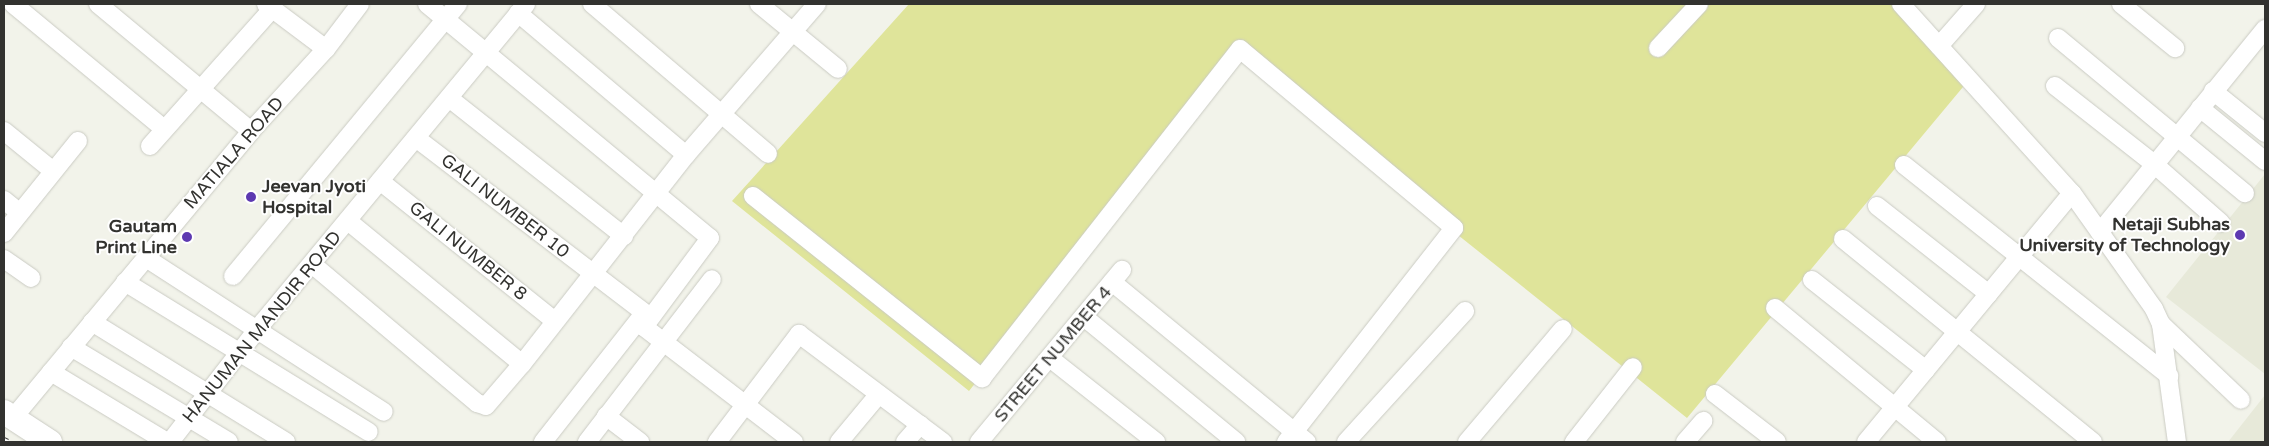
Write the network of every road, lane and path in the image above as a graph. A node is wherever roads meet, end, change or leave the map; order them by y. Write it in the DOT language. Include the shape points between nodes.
graph roads {
  1 [pos="12,4"];
  2 [pos="98,4"];
  3 [pos="360,4"];
  4 [pos="427,4"];
  5 [pos="458,4"];
  6 [pos="592,4"];
  7 [pos="759,4"];
  8 [pos="817,4"];
  9 [pos="1699,4"];
  10 [pos="1901,4"];
  11 [pos="1976,4"];
  12 [pos="2121,4"];
  13 [pos="269,6"];
  14 [pos="522,8"];
  15 [pos="446,19"];
  16 [pos="2265,29"];
  17 [pos="792,31"];
  18 [pos="2058,38"];
  19 [pos="1939,46"];
  20 [pos="1658,48"];
  21 [pos="2175,48"];
  22 [pos="326,49"];
  23 [pos="486,53"];
  24 [pos="838,69"];
  25 [pos="2054,86"];
  26 [pos="199,87"];
  27 [pos="2213,91"];
  28 [pos="449,98"];
  29 [pos="2200,108"];
  30 [pos="722,115"];
  31 [pos="164,129"];
  32 [pos="251,130"];
  33 [pos="4,131"];
  34 [pos="2265,133"];
  35 [pos="2177,137"];
  36 [pos="416,138"];
  37 [pos="78,141"];
  38 [pos="150,146"];
  39 [pos="768,154"];
  40 [pos="686,155"];
  41 [pos="2265,161"];
  42 [pos="2154,164"];
  43 [pos="1904,165"];
  44 [pos="53,171"];
  45 [pos="380,182"];
  46 [pos="2072,193"];
  47 [pos="2245,194"];
  48 [pos="657,196"];
  49 [pos="753,196"];
  50 [pos="4,200"];
  51 [pos="1878,206"];
  52 [pos="19,212"];
  53 [pos="348,221"];
  54 [pos="2221,222"];
  55 [pos="2100,232"];
  56 [pos="4,233"];
  57 [pos="624,236"];
  58 [pos="1843,239"];
  59 [pos="2020,257"];
  60 [pos="146,258"];
  61 [pos="4,259"];
  62 [pos="312,264"];
  63 [pos="593,275"];
  64 [pos="233,276"];
  65 [pos="30,278"];
  66 [pos="712,279"];
  67 [pos="1812,280"];
  68 [pos="125,282"];
  69 [pos="1989,294"];
  70 [pos="1776,308"];
  71 [pos="1465,311"];
  72 [pos="647,315"];
  73 [pos="1084,317"];
  74 [pos="92,322"];
  75 [pos="555,322"];
  76 [pos="2161,324"];
  77 [pos="258,328"];
  78 [pos="1564,329"];
  79 [pos="1957,333"];
  80 [pos="662,342"];
  81 [pos="72,347"];
  82 [pos="240,353"];
  83 [pos="1051,359"];
  84 [pos="522,364"];
  85 [pos="1633,367"];
  86 [pos="1926,370"];
  87 [pos="51,372"];
  88 [pos="2169,376"];
  89 [pos="208,394"];
  90 [pos="879,394"];
  91 [pos="1715,394"];
  92 [pos="2240,400"];
  93 [pos="746,405"];
  94 [pos="1894,408"];
  95 [pos="384,412"];
  96 [pos="8,415"];
  97 [pos="606,416"];
  98 [pos="189,418"];
  99 [pos="1703,421"];
  100 [pos="920,425"];
  101 [pos="369,432"];
  102 [pos="784,439"];
  103 [pos="1295,439"];
  104 [pos="984,441"];
  105 [pos="50,442"];
  106 [pos="168,442"];
  107 [pos="229,442"];
  108 [pos="286,442"];
  109 [pos="543,442"];
  110 [pos="587,442"];
  111 [pos="640,442"];
  112 [pos="717,442"];
  113 [pos="839,442"];
  114 [pos="905,442"];
  115 [pos="943,442"];
  116 [pos="1156,442"];
  117 [pos="1236,442"];
  118 [pos="1346,442"];
  119 [pos="1467,442"];
  120 [pos="1574,442"];
  121 [pos="1685,442"];
  122 [pos="1776,442"];
  123 [pos="1866,442"];
  124 [pos="1937,442"];
  125 [pos="2093,442"];
  126 [pos="2177,442"];
  1 -- 31 [label="street"];
  2 -- 26 [label="street"];
  3 -- 22 [label="street, MATIALA ROAD"];
  4 -- 15 [label="street"];
  5 -- 15 [label="street"];
  6 -- 30 [label="street"];
  7 -- 17 [label="street"];
  8 -- 17 [label="street"];
  9 -- 20 [label="street"];
  10 -- 19 [label="street"];
  11 -- 19 [label="street"];
  12 -- 21 [label="street"];
  13 -- 22 [label="street"];
  13 -- 26 [label="street"];
  14 -- 23 [label="street, HANUMAN MANDIR ROAD"];
  14 -- 40 [label="street"];
  15 -- 23 [label="street"];
  15 -- 64 [label="street"];
  16 -- 27 [label="street"];
  17 -- 24 [label="street"];
  17 -- 30 [label="street"];
  18 -- 35 [label="street"];
  19 -- 46 [label="street"];
  22 -- 32 [label="street, MATIALA ROAD"];
  23 -- 28 [label="street, HANUMAN MANDIR ROAD"];
  23 -- 48 [label="street"];
  25 -- 42 [label="street"];
  26 -- 31 [label="street"];
  26 -- 32 [label="street"];
  27 -- 29 [label="street"];
  27 -- 34 [label="street"];
  28 -- 36 [label="street, HANUMAN MANDIR ROAD"];
  28 -- 57 [label="street"];
  29 -- 35 [label="street"];
  29 -- 41 [label="street"];
  30 -- 39 [label="street"];
  30 -- 40 [label="street"];
  31 -- 38 [label="street"];
  32 -- 60 [label="street, MATIALA ROAD"];
  33 -- 44 [label="street"];
  35 -- 42 [label="street"];
  35 -- 47 [label="street"];
  36 -- 45 [label="street, HANUMAN MANDIR ROAD"];
  36 -- 63 [label="street, GALI NUMBER 10"];
  37 -- 44 [label="street"];
  40 -- 48 [label="street"];
  42 -- 54 [label="street"];
  42 -- 55 [label="street"];
  43 -- 59 [label="street"];
  44 -- 52 [label="street"];
  45 -- 53 [label="street, HANUMAN MANDIR ROAD"];
  45 -- 75 [label="street, GALI NUMBER 8"];
  46 -- 55 [label="street"];
  46 -- 59 [label="street"];
  48 -- 57 [label="street"];
  48 -- 72 [label="street" via="710,240"];
  49 -- 103 [label="street" via="982,378 1240,49 1454,228"];
  50 -- 52 [label="street"];
  51 -- 69 [label="street"];
  52 -- 56 [label="street"];
  53 -- 62 [label="street, HANUMAN MANDIR ROAD"];
  53 -- 84 [label="street"];
  55 -- 76 [label="street"];
  57 -- 63 [label="street"];
  58 -- 79 [label="street"];
  59 -- 69 [label="street"];
  59 -- 88 [label="street"];
  60 -- 68 [label="street, MATIALA ROAD"];
  60 -- 77 [label="street"];
  61 -- 65 [label="street"];
  62 -- 77 [label="street, HANUMAN MANDIR ROAD"];
  62 -- 84 [label="street" via="477,404 486,406 491,402"];
  63 -- 72 [label="street, GALI NUMBER 10"];
  63 -- 75 [label="street"];
  66 -- 80 [label="street"];
  67 -- 86 [label="street"];
  68 -- 74 [label="street, MATIALA ROAD"];
  68 -- 82 [label="street"];
  69 -- 79 [label="street"];
  70 -- 94 [label="street"];
  71 -- 118 [label="street"];
  72 -- 80 [label="street" via="644,327"];
  72 -- 109 [label="street"];
  73 -- 83 [label="street, STREET NUMBER 4"];
  73 -- 103 [label="street, STREET NUMBER 4" via="1117,276"];
  73 -- 117 [label="street"];
  74 -- 81 [label="street, MATIALA ROAD"];
  74 -- 89 [label="street"];
  75 -- 84 [label="street"];
  76 -- 88 [label="street"];
  76 -- 92 [label="street"];
  77 -- 82 [label="street, HANUMAN MANDIR ROAD"];
  77 -- 95 [label="street"];
  78 -- 119 [label="street"];
  79 -- 86 [label="street"];
  79 -- 125 [label="street"];
  80 -- 93 [label="street"];
  80 -- 97 [label="street"];
  81 -- 87 [label="street, MATIALA ROAD"];
  81 -- 98 [label="street"];
  82 -- 89 [label="street, HANUMAN MANDIR ROAD"];
  82 -- 101 [label="street"];
  83 -- 104 [label="street, STREET NUMBER 4"];
  83 -- 116 [label="street"];
  85 -- 120 [label="street"];
  86 -- 94 [label="street"];
  87 -- 96 [label="street, MATIALA ROAD"];
  87 -- 106 [label="street"];
  88 -- 126 [label="street"];
  89 -- 98 [label="street, HANUMAN MANDIR ROAD"];
  89 -- 108 [label="street"];
  90 -- 93 [label="street" via="799,334"];
  90 -- 100 [label="street"];
  90 -- 113 [label="street"];
  91 -- 122 [label="street"];
  93 -- 102 [label="street"];
  93 -- 112 [label="street"];
  94 -- 123 [label="street"];
  94 -- 124 [label="street"];
  96 -- 105 [label="main road"];
  97 -- 110 [label="street"];
  97 -- 111 [label="street"];
  98 -- 106 [label="street, HANUMAN MANDIR ROAD"];
  98 -- 107 [label="street"];
  99 -- 121 [label="street"];
  100 -- 114 [label="street"];
  100 -- 115 [label="street"];
}
